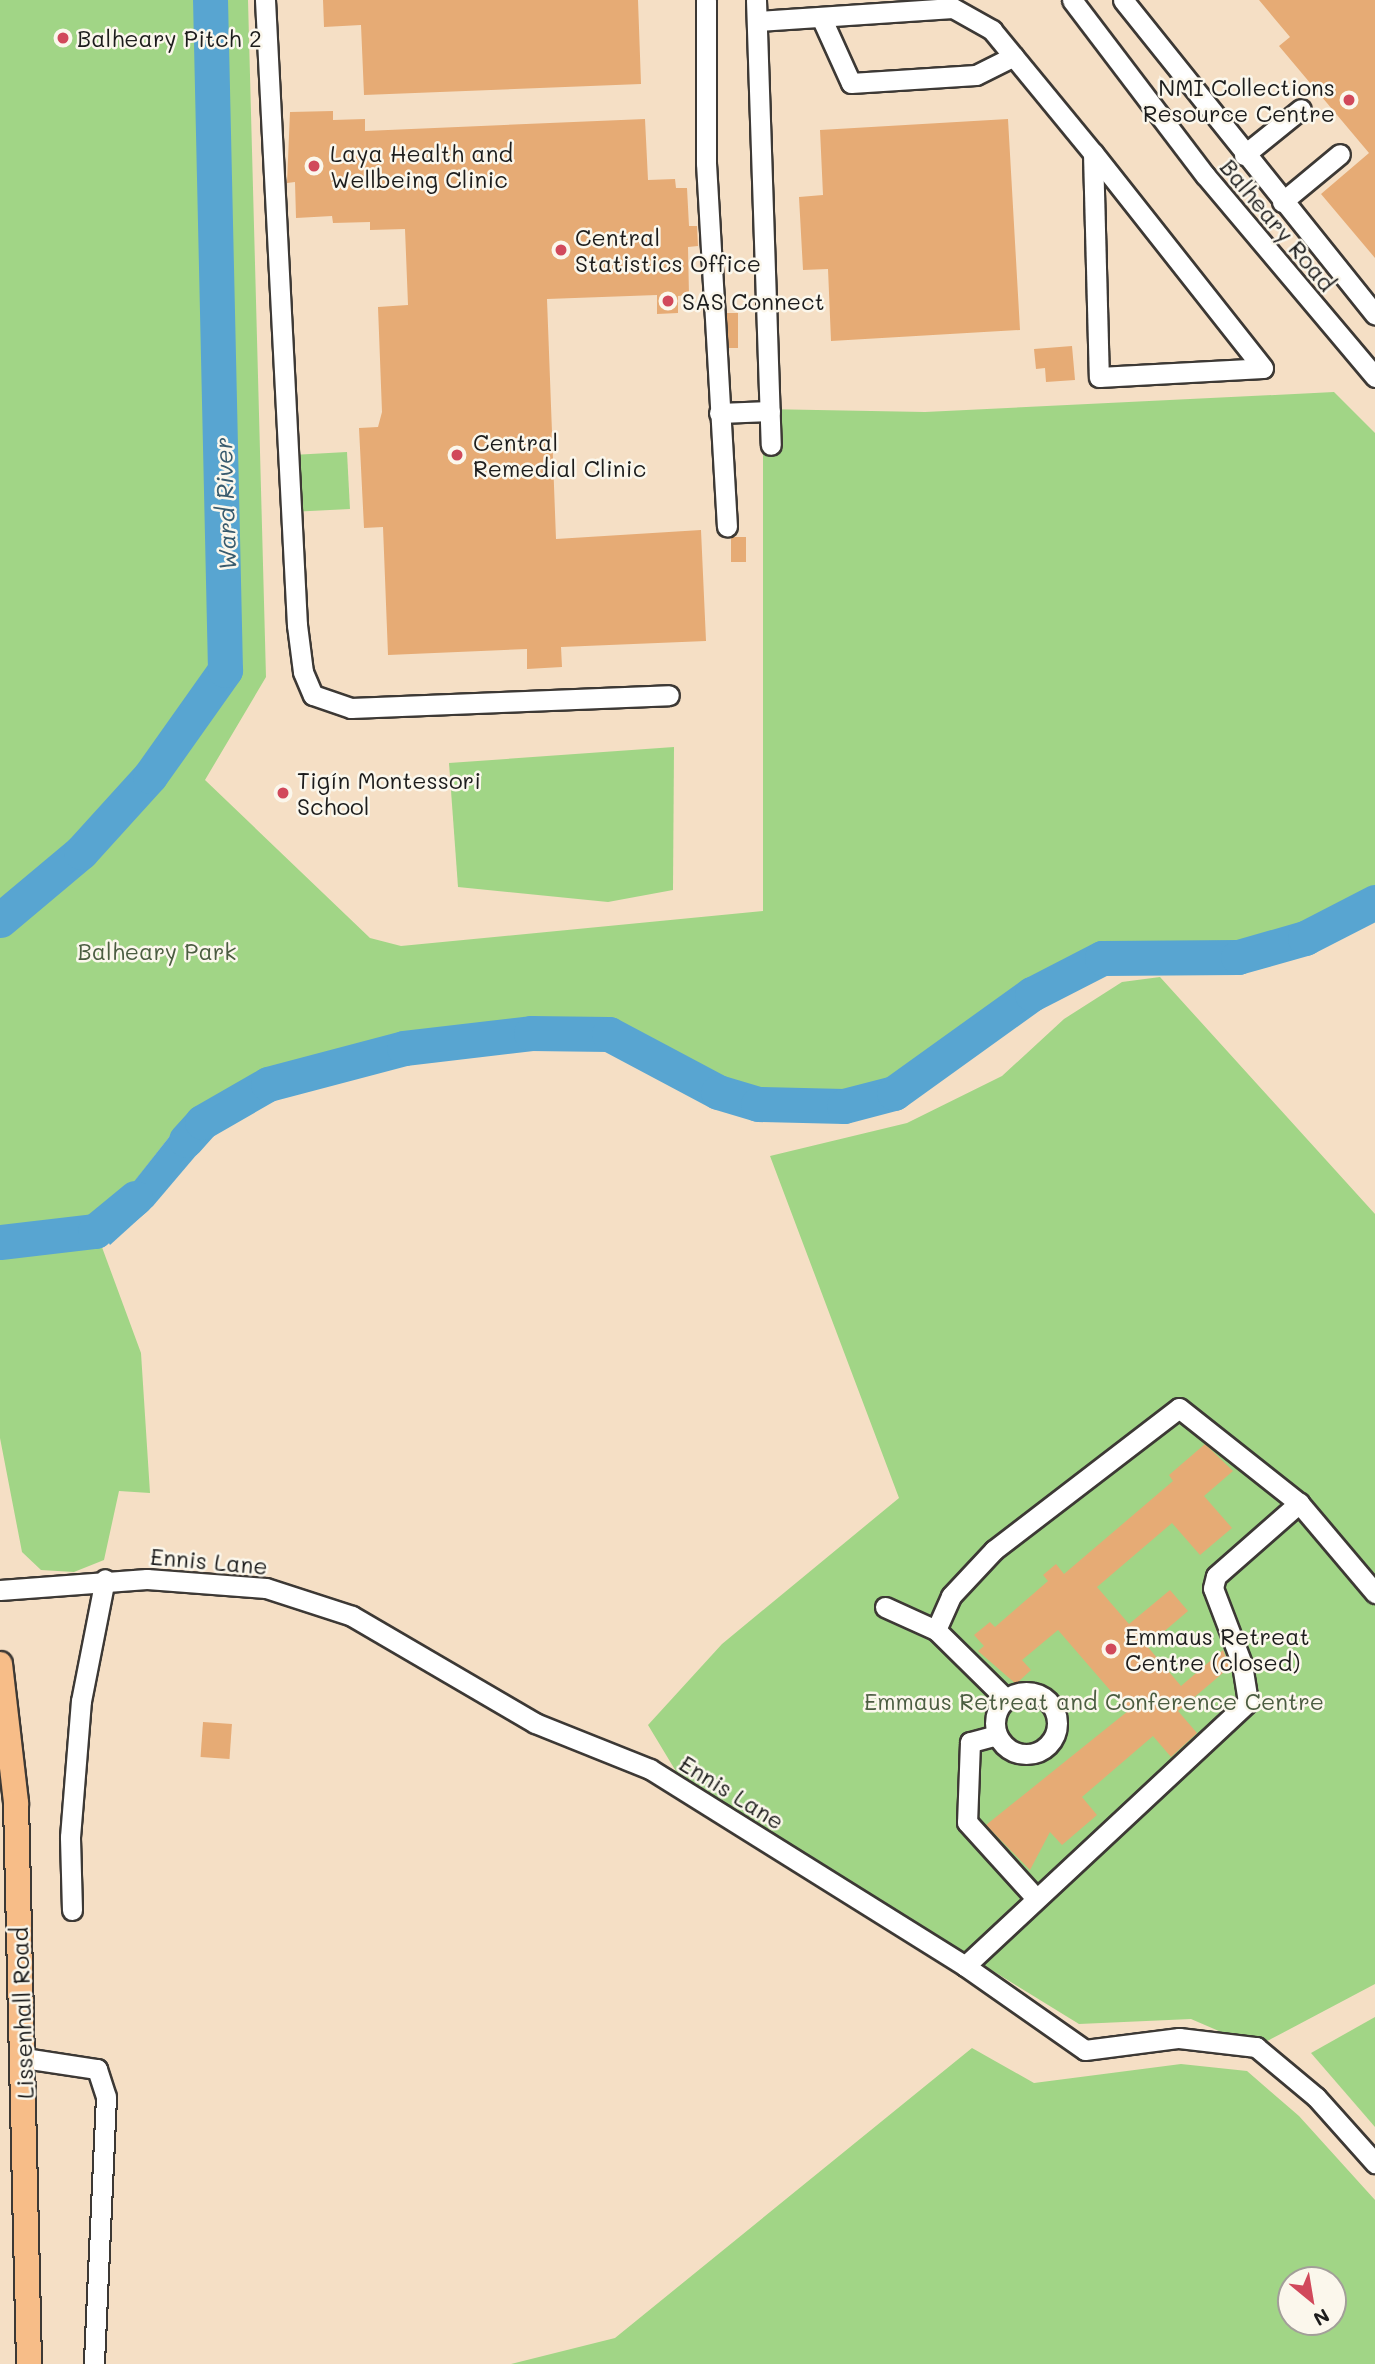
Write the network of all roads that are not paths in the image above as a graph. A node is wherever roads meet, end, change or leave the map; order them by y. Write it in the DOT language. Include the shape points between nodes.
graph roads {
  1 [pos="265,0"];
  2 [pos="706,0"];
  3 [pos="756,0"];
  4 [pos="1072,0"];
  5 [pos="1123,0"];
  6 [pos="821,17"];
  7 [pos="758,21"];
  8 [pos="1014,56"];
  9 [pos="1301,109"];
  10 [pos="1093,153"];
  11 [pos="1340,154"];
  12 [pos="1244,155"];
  13 [pos="1282,202"];
  14 [pos="1375,314"];
  15 [pos="1375,377"];
  16 [pos="770,411"];
  17 [pos="719,413"];
  18 [pos="771,445"];
  19 [pos="727,526"];
  20 [pos="669,695"];
  21 [pos="1299,1503"];
  22 [pos="105,1579"];
  23 [pos="0,1590"];
  24 [pos="1375,1593"];
  25 [pos="885,1607"];
  26 [pos="936,1630"];
  27 [pos="0,1664"];
  28 [pos="1006,1699"];
  29 [pos="997,1735"];
  30 [pos="1036,1898"];
  31 [pos="72,1910"];
  32 [pos="965,1966"];
  33 [pos="24,2058"];
  34 [pos="1375,2163"];
  35 [pos="29,2364"];
  36 [pos="94,2364"];
  1 -- 20 [label="street" via="297,625 303,672 313,695 351,708"];
  2 -- 17 [label="street" via="703,72"];
  3 -- 7 [label="street"];
  4 -- 15 [label="street, Balheary Road" via="1205,175"];
  5 -- 12 [label="street"];
  6 -- 7 [label="street"];
  6 -- 8 [label="street" via="953,8 992,30"];
  6 -- 8 [label="street" via="851,83 976,75"];
  7 -- 16 [label="street"];
  8 -- 10 [label="street"];
  9 -- 12 [label="street"];
  10 -- 10 [label="street" via="1099,377 1263,368 1118,186"];
  11 -- 13 [label="street"];
  12 -- 13 [label="street"];
  13 -- 14 [label="street"];
  16 -- 17 [label="street"];
  16 -- 18 [label="street"];
  17 -- 19 [label="street"];
  21 -- 24 [label="street"];
  21 -- 26 [label="street" via="1179,1408 994,1550 951,1596"];
  21 -- 30 [label="street" via="1216,1576 1213,1588 1242,1664 1248,1702"];
  22 -- 23 [label="street, Ennis Lane"];
  22 -- 31 [label="street" via="81,1701 70,1837"];
  22 -- 32 [label="street, Ennis Lane" via="266,1588 352,1616 535,1723 650,1769"];
  25 -- 26 [label="street"];
  26 -- 28 [label="street"];
  27 -- 33 [label="main road, Lissenhall Road" via="16,1803"];
  28 -- 29 [label="street" via="996,1716"];
  28 -- 29 [label="street" via="1024,1692 1043,1696 1055,1711 1057,1731 1046,1748 1028,1755 1010,1750"];
  29 -- 30 [label="street" via="971,1742 967,1822"];
  30 -- 32 [label="street"];
  32 -- 34 [label="street, Ennis Lane" via="1085,2050 1180,2038 1256,2047 1315,2097"];
  33 -- 35 [label="main road, Lissenhall Road"];
  33 -- 36 [label="street" via="97,2069 106,2097"];
}
